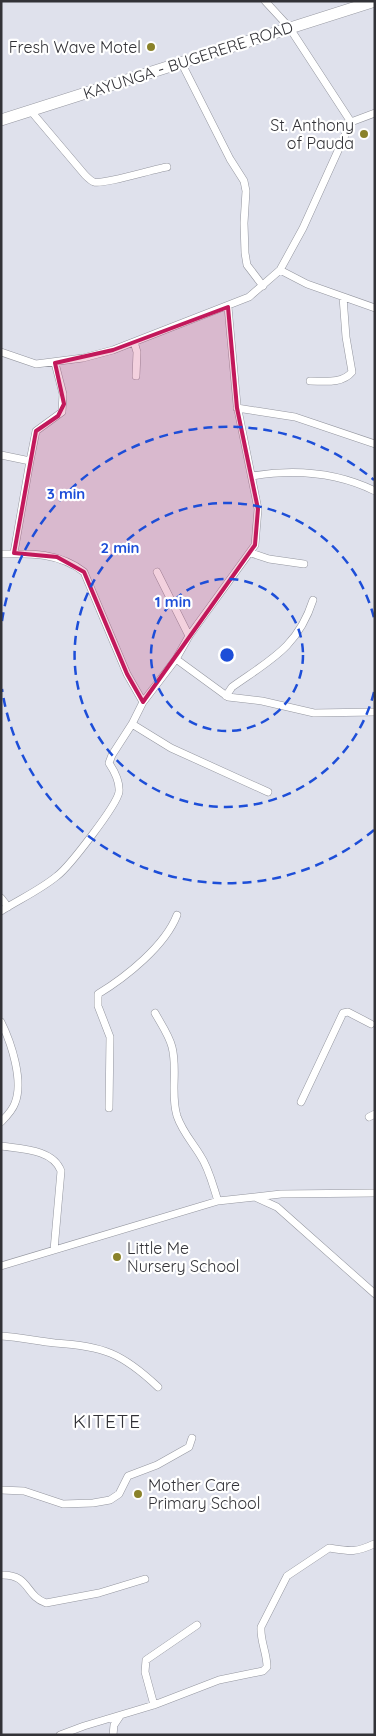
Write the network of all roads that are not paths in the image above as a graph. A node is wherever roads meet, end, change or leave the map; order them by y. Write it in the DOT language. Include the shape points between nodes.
graph roads {
  1 [pos="265,1"];
  2 [pos="375,1"];
  3 [pos="289,27"];
  4 [pos="181,62"];
  5 [pos="30,110"];
  6 [pos="375,113"];
  7 [pos="1,120"];
  8 [pos="351,122"];
  9 [pos="167,167"];
  10 [pos="280,270"];
  11 [pos="263,286"];
  12 [pos="343,297"];
  13 [pos="228,307"];
  14 [pos="375,308"];
  15 [pos="134,342"];
  16 [pos="1,352"];
  17 [pos="55,363"];
  18 [pos="136,376"];
  19 [pos="310,381"];
  20 [pos="237,408"];
  21 [pos="375,444"];
  22 [pos="1,455"];
  23 [pos="30,461"];
  24 [pos="252,476"];
  25 [pos="375,491"];
  26 [pos="251,552"];
  27 [pos="14,553"];
  28 [pos="1,554"];
  29 [pos="304,564"];
  30 [pos="156,572"];
  31 [pos="313,600"];
  32 [pos="189,636"];
  33 [pos="176,659"];
  34 [pos="226,696"];
  35 [pos="143,702"];
  36 [pos="375,712"];
  37 [pos="132,724"];
  38 [pos="268,792"];
  39 [pos="1,898"];
  40 [pos="5,909"];
  41 [pos="177,915"];
  42 [pos="155,1013"];
  43 [pos="1,1022"];
  44 [pos="371,1024"];
  45 [pos="301,1102"];
  46 [pos="108,1108"];
  47 [pos="1,1122"];
  48 [pos="1,1146"];
  49 [pos="375,1193"];
  50 [pos="255,1197"];
  51 [pos="218,1201"];
  52 [pos="54,1250"];
  53 [pos="1,1266"];
  54 [pos="375,1294"];
  55 [pos="1,1336"];
  56 [pos="158,1387"];
  57 [pos="192,1438"];
  58 [pos="1,1490"];
  59 [pos="374,1544"];
  60 [pos="1,1575"];
  61 [pos="145,1579"];
  62 [pos="197,1625"];
  63 [pos="154,1705"];
  64 [pos="120,1716"];
  65 [pos="60,1735"];
  66 [pos="113,1735"];
  1 -- 3 [label="street"];
  2 -- 3 [label="main road, KAYUNGA - BUGERERE ROAD"];
  3 -- 4 [label="main road, KAYUNGA - BUGERERE ROAD"];
  3 -- 8 [label="street"];
  4 -- 5 [label="main road, KAYUNGA - BUGERERE ROAD"];
  4 -- 11 [label="street" via="244,181 247,265"];
  5 -- 7 [label="main road, KAYUNGA - BUGERERE ROAD"];
  5 -- 9 [label="street" via="94,182 105,183"];
  6 -- 8 [label="street"];
  8 -- 10 [label="street" via="303,228"];
  10 -- 11 [label="street"];
  10 -- 12 [label="street"];
  11 -- 13 [label="street" via="249,298"];
  12 -- 14 [label="street"];
  12 -- 19 [label="street" via="352,372 340,380"];
  13 -- 15 [label="street"];
  13 -- 20 [label="street"];
  15 -- 17 [label="street"];
  15 -- 18 [label="street"];
  16 -- 17 [label="street" via="36,364"];
  17 -- 23 [label="street" via="63,394 62,412 36,431"];
  20 -- 21 [label="street" via="295,417"];
  20 -- 24 [label="street"];
  22 -- 23 [label="street"];
  23 -- 27 [label="street"];
  24 -- 25 [label="street" via="299,472 340,478"];
  24 -- 26 [label="street" via="258,521"];
  26 -- 29 [label="street" via="268,559"];
  26 -- 32 [label="street"];
  27 -- 28 [label="street"];
  27 -- 35 [label="street" via="57,557 72,562 84,572 126,674"];
  30 -- 32 [label="street"];
  31 -- 34 [label="street" via="300,629 286,648 232,686"];
  32 -- 33 [label="street"];
  33 -- 34 [label="street"];
  33 -- 35 [label="street"];
  34 -- 36 [label="street" via="314,713"];
  35 -- 37 [label="street"];
  37 -- 38 [label="street" via="179,752"];
  37 -- 40 [label="street" via="109,764 118,782 119,794 59,875"];
  39 -- 40 [label="street"];
  41 -- 46 [label="street" via="156,948 98,994 98,1006 110,1037"];
  42 -- 51 [label="street" via="172,1049 177,1115 207,1168"];
  43 -- 47 [label="street" via="15,1059 17,1084 16,1103"];
  44 -- 45 [label="street" via="348,1012 343,1013"];
  48 -- 52 [label="street" via="47,1155 58,1162 61,1170"];
  49 -- 50 [label="street"];
  50 -- 51 [label="street"];
  50 -- 54 [label="street" via="277,1207"];
  51 -- 52 [label="street"];
  52 -- 53 [label="street"];
  55 -- 56 [label="street" via="102,1349 137,1367"];
  57 -- 58 [label="street" via="189,1447 128,1476 119,1494 110,1500 63,1504 24,1491"];
  59 -- 63 [label="street" via="360,1551 329,1548 287,1576 262,1627 260,1637 267,1660 263,1671 219,1680"];
  60 -- 61 [label="street" via="22,1580 40,1601 46,1603 99,1593"];
  62 -- 63 [label="street" via="146,1660 145,1672"];
  63 -- 64 [label="street"];
  64 -- 65 [label="street"];
  64 -- 66 [label="street" via="114,1725"];
}
